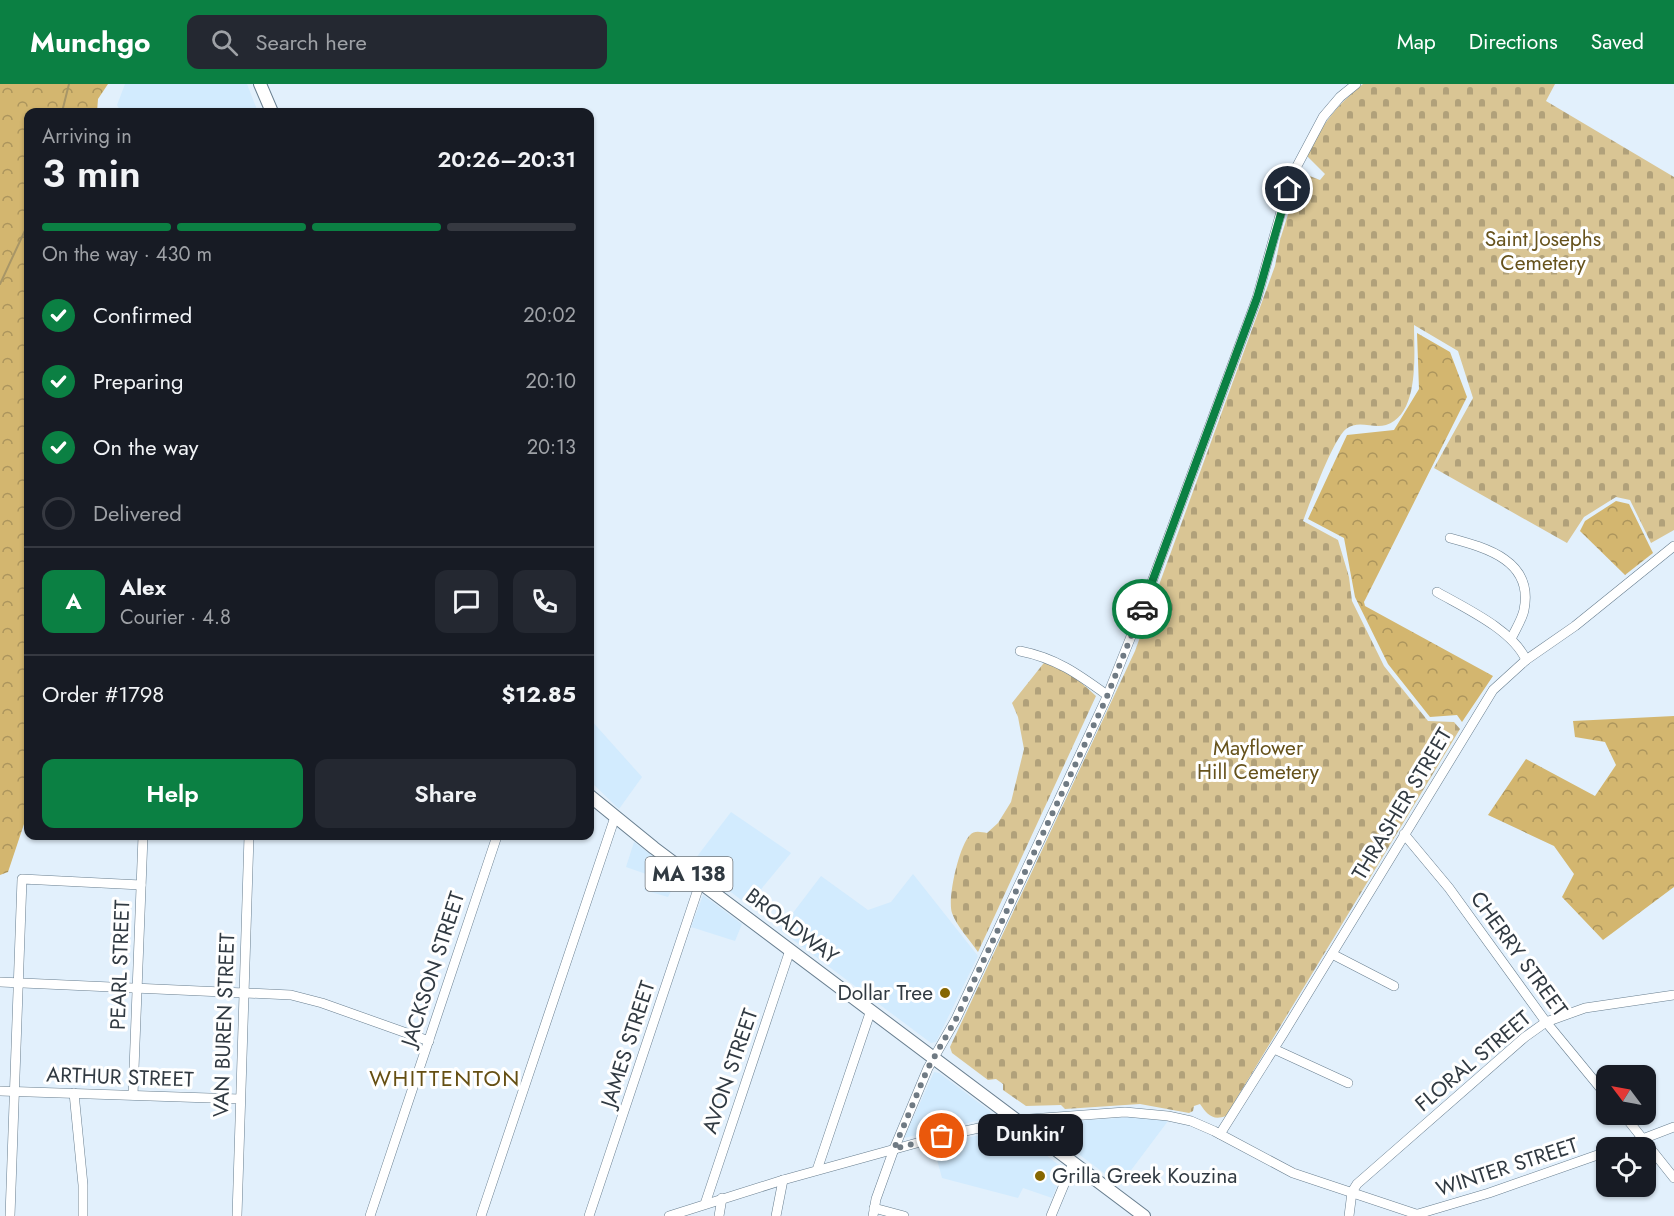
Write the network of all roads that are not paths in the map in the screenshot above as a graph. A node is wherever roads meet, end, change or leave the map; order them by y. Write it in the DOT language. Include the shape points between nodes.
graph roads {
  1 [pos="260,84"];
  2 [pos="1356,84"];
  3 [pos="270,108"];
  4 [pos="1450,538"];
  5 [pos="1674,547"];
  6 [pos="1437,592"];
  7 [pos="1510,639"];
  8 [pos="1020,651"];
  9 [pos="1526,660"];
  10 [pos="1107,695"];
  11 [pos="594,799"];
  12 [pos="615,817"];
  13 [pos="1404,834"];
  14 [pos="143,840"];
  15 [pos="249,840"];
  16 [pos="496,840"];
  17 [pos="700,883"];
  18 [pos="141,885"];
  19 [pos="790,950"];
  20 [pos="1332,954"];
  21 [pos="0,982"];
  22 [pos="18,983"];
  23 [pos="1394,986"];
  24 [pos="137,988"];
  25 [pos="243,992"];
  26 [pos="1674,995"];
  27 [pos="871,1010"];
  28 [pos="1546,1022"];
  29 [pos="429,1041"];
  30 [pos="1274,1049"];
  31 [pos="934,1057"];
  32 [pos="1348,1083"];
  33 [pos="1596,1083"];
  34 [pos="0,1091"];
  35 [pos="14,1092"];
  36 [pos="74,1093"];
  37 [pos="133,1095"];
  38 [pos="240,1099"];
  39 [pos="1016,1120"];
  40 [pos="1632,1125"];
  41 [pos="1674,1127"];
  42 [pos="1220,1134"];
  43 [pos="1642,1137"];
  44 [pos="1649,1137"];
  45 [pos="894,1149"];
  46 [pos="1656,1155"];
  47 [pos="1596,1156"];
  48 [pos="1073,1163"];
  49 [pos="817,1170"];
  50 [pos="1674,1178"];
  51 [pos="783,1180"];
  52 [pos="1352,1192"];
  53 [pos="722,1198"];
  54 [pos="705,1204"];
  55 [pos="873,1212"];
  56 [pos="1138,1214"];
  57 [pos="1420,1215"];
  58 [pos="10,1216"];
  59 [pos="83,1216"];
  60 [pos="237,1216"];
  61 [pos="370,1216"];
  62 [pos="481,1216"];
  63 [pos="589,1216"];
  64 [pos="669,1216"];
  65 [pos="719,1216"];
  66 [pos="776,1216"];
  67 [pos="904,1216"];
  68 [pos="1051,1216"];
  69 [pos="1349,1216"];
  1 -- 3 [label="main road"];
  2 -- 10 [label="street" via="1323,117 1297,166 1257,298"];
  4 -- 7 [label="street" via="1493,552 1517,570 1525,600"];
  5 -- 9 [label="street, THRASHER STREET"];
  6 -- 7 [label="street"];
  7 -- 9 [label="street"];
  8 -- 10 [label="street" via="1057,662"];
  9 -- 13 [label="street, THRASHER STREET" via="1488,698"];
  10 -- 31 [label="street" via="988,951"];
  11 -- 12 [label="main road, BROADWAY / MA 138"];
  12 -- 17 [label="main road, BROADWAY / MA 138"];
  12 -- 62 [label="street"];
  13 -- 20 [label="street, THRASHER STREET"];
  13 -- 28 [label="street, CHERRY STREET" via="1449,888"];
  14 -- 18 [label="street, PEARL STREET"];
  15 -- 25 [label="street, VAN BUREN STREET"];
  16 -- 29 [label="street, JACKSON STREET"];
  17 -- 19 [label="main road, BROADWAY / MA 138"];
  17 -- 63 [label="street, JAMES STREET"];
  18 -- 22 [label="street" via="22,879"];
  18 -- 24 [label="street, PEARL STREET"];
  19 -- 27 [label="main road, BROADWAY / MA 138"];
  19 -- 54 [label="street, AVON STREET"];
  20 -- 23 [label="street"];
  20 -- 30 [label="street, THRASHER STREET"];
  21 -- 22 [label="street"];
  22 -- 24 [label="street"];
  22 -- 35 [label="street"];
  24 -- 25 [label="street"];
  24 -- 37 [label="street, PEARL STREET"];
  25 -- 29 [label="street" via="298,996"];
  25 -- 38 [label="street, VAN BUREN STREET"];
  26 -- 28 [label="street, FLORAL STREET" via="1585,1008"];
  27 -- 31 [label="main road, BROADWAY / MA 138"];
  27 -- 49 [label="street"];
  28 -- 33 [label="street, CHERRY STREET"];
  28 -- 52 [label="street, FLORAL STREET"];
  29 -- 61 [label="street, JACKSON STREET"];
  30 -- 32 [label="street"];
  30 -- 42 [label="street, THRASHER STREET"];
  31 -- 39 [label="main road, BROADWAY / MA 138"];
  31 -- 45 [label="street"];
  34 -- 35 [label="street, ARTHUR STREET"];
  35 -- 36 [label="street, ARTHUR STREET"];
  35 -- 58 [label="street"];
  36 -- 37 [label="street, ARTHUR STREET"];
  36 -- 59 [label="street"];
  37 -- 38 [label="street, ARTHUR STREET"];
  38 -- 60 [label="street, VAN BUREN STREET"];
  39 -- 42 [label="street" via="1131,1112 1182,1119"];
  39 -- 45 [label="street"];
  39 -- 48 [label="main road, BROADWAY / MA 138"];
  40 -- 43 [label="street"];
  41 -- 44 [label="street"];
  42 -- 52 [label="street" via="1293,1173"];
  45 -- 49 [label="street"];
  45 -- 55 [label="street"];
  46 -- 50 [label="street"];
  47 -- 57 [label="street, WINTER STREET"];
  48 -- 56 [label="main road, BROADWAY / MA 138"];
  48 -- 68 [label="street"];
  49 -- 51 [label="street"];
  51 -- 53 [label="street"];
  51 -- 66 [label="street"];
  52 -- 57 [label="street"];
  52 -- 69 [label="street"];
  53 -- 54 [label="street"];
  53 -- 65 [label="street"];
  54 -- 64 [label="street"];
  55 -- 67 [label="street"];
}
